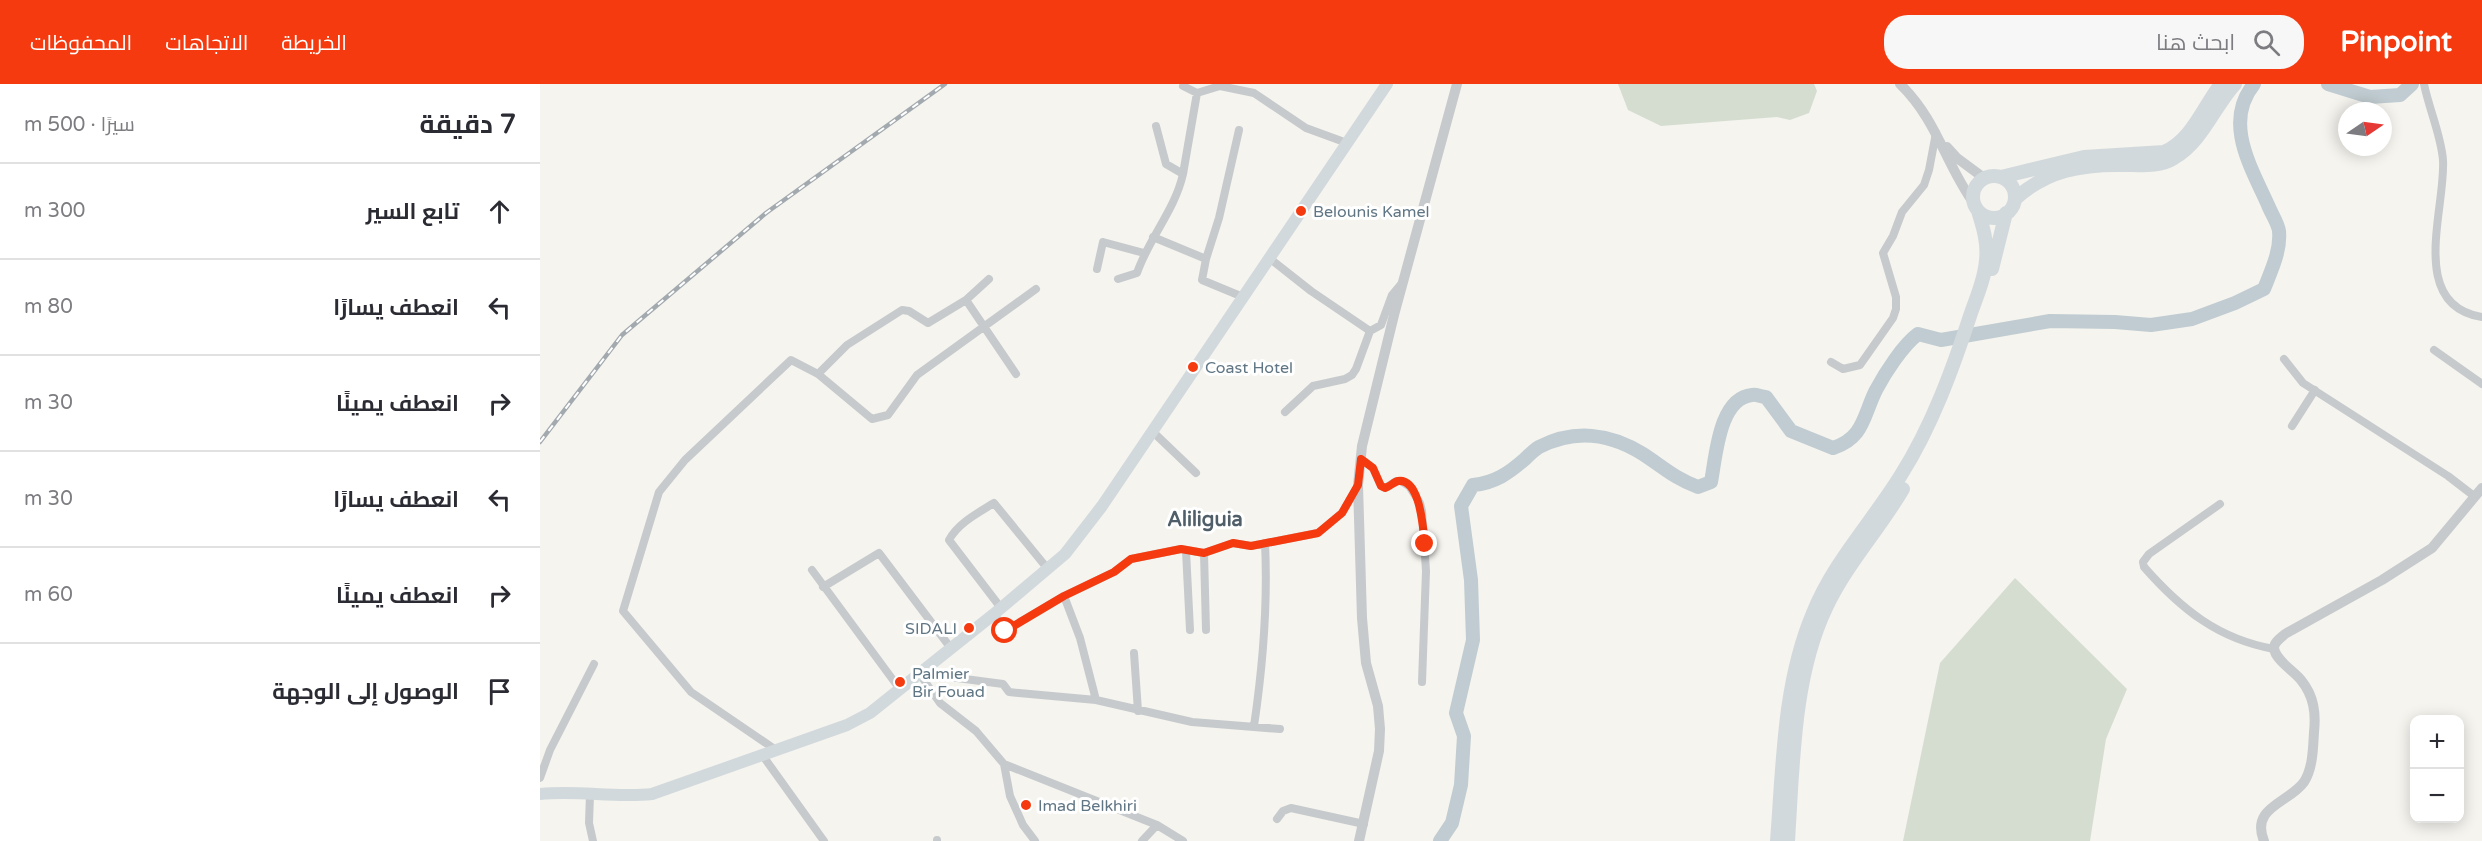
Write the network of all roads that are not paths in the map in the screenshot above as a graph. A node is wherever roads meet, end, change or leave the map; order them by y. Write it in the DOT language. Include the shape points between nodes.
graph roads {
  1 [pos="1387,84"];
  2 [pos="1456,84"];
  3 [pos="1900,84"];
  4 [pos="2221,84"];
  5 [pos="2235,84"];
  6 [pos="2424,84"];
  7 [pos="1183,86"];
  8 [pos="1197,93"];
  9 [pos="1156,126"];
  10 [pos="1239,130"];
  11 [pos="1936,132"];
  12 [pos="1347,143"];
  13 [pos="1942,143"];
  14 [pos="1183,174"];
  15 [pos="2001,177"];
  16 [pos="1984,178"];
  17 [pos="2014,199"];
  18 [pos="1976,208"];
  19 [pos="2006,213"];
  20 [pos="1153,237"];
  21 [pos="1144,253"];
  22 [pos="1269,258"];
  23 [pos="1206,259"];
  24 [pos="1097,269"];
  25 [pos="989,279"];
  26 [pos="1118,279"];
  27 [pos="1403,282"];
  28 [pos="1035,289"];
  29 [pos="1243,297"];
  30 [pos="966,300"];
  31 [pos="2482,317"];
  32 [pos="984,327"];
  33 [pos="1970,327"];
  34 [pos="1370,332"];
  35 [pos="1963,348"];
  36 [pos="2434,350"];
  37 [pos="2284,359"];
  38 [pos="1831,362"];
  39 [pos="818,374"];
  40 [pos="1016,374"];
  41 [pos="2482,384"];
  42 [pos="2314,390"];
  43 [pos="1285,412"];
  44 [pos="2292,426"];
  45 [pos="1152,431"];
  46 [pos="1361,459"];
  47 [pos="1196,473"];
  48 [pos="1358,485"];
  49 [pos="2478,492"];
  50 [pos="2220,504"];
  51 [pos="1265,543"];
  52 [pos="1186,551"];
  53 [pos="1204,553"];
  54 [pos="1047,568"];
  55 [pos="812,570"];
  56 [pos="823,587"];
  57 [pos="1064,596"];
  58 [pos="998,611"];
  59 [pos="1190,630"];
  60 [pos="1206,630"];
  61 [pos="950,647"];
  62 [pos="2274,649"];
  63 [pos="1134,654"];
  64 [pos="594,664"];
  65 [pos="919,673"];
  66 [pos="1422,682"];
  67 [pos="899,688"];
  68 [pos="1096,700"];
  69 [pos="1138,711"];
  70 [pos="1254,726"];
  71 [pos="1280,729"];
  72 [pos="776,750"];
  73 [pos="763,756"];
  74 [pos="1004,764"];
  75 [pos="540,778"];
  76 [pos="540,794"];
  77 [pos="590,794"];
  78 [pos="1277,819"];
  79 [pos="1364,824"];
  80 [pos="1157,825"];
  81 [pos="1360,840"];
  82 [pos="593,841"];
  83 [pos="824,841"];
  84 [pos="1035,841"];
  85 [pos="1142,841"];
  86 [pos="1183,841"];
  87 [pos="1777,841"];
  88 [pos="1788,841"];
  89 [pos="2264,841"];
  1 -- 12 [label="main road"];
  2 -- 27 [label="street"];
  3 -- 11 [label="street" via="1927,114"];
  4 -- 15 [label="highway" via="2187,135 2171,149 2155,154 2084,157"];
  5 -- 17 [label="highway" via="2187,149 2173,159 2160,164 2101,164 2065,169"];
  6 -- 31 [label="street" via="2443,162 2435,242 2437,271 2450,301 2469,314"];
  7 -- 8 [label="street"];
  8 -- 12 [label="street" via="1220,86 1254,93 1306,128"];
  8 -- 14 [label="street"];
  9 -- 14 [label="street" via="1166,164"];
  10 -- 23 [label="street"];
  11 -- 13 [label="street"];
  11 -- 38 [label="street" via="1924,185 1902,212 1883,253 1896,297 1895,313 1860,365 1843,369"];
  12 -- 22 [label="main road"];
  13 -- 16 [label="street"];
  13 -- 18 [label="street"];
  14 -- 20 [label="street" via="1179,193"];
  15 -- 16 [label="highway"];
  15 -- 17 [label="highway" via="2012,186"];
  16 -- 18 [label="highway" via="1973,193"];
  17 -- 19 [label="highway"];
  18 -- 19 [label="highway" via="1989,217"];
  18 -- 33 [label="highway" via="1986,237 1986,261"];
  19 -- 33 [label="highway"];
  20 -- 21 [label="street"];
  20 -- 23 [label="street"];
  21 -- 24 [label="street" via="1103,242"];
  21 -- 26 [label="street" via="1137,273"];
  22 -- 29 [label="main road"];
  22 -- 34 [label="street"];
  23 -- 29 [label="street" via="1202,280"];
  25 -- 30 [label="street"];
  27 -- 34 [label="street" via="1392,295 1381,325"];
  27 -- 46 [label="street" via="1370,407"];
  28 -- 32 [label="street"];
  29 -- 45 [label="main road"];
  30 -- 32 [label="street"];
  30 -- 39 [label="street" via="928,323 902,310 847,345"];
  32 -- 39 [label="street" via="917,375 888,416 872,419"];
  32 -- 40 [label="street"];
  33 -- 35 [label="highway"];
  34 -- 43 [label="street" via="1352,375 1313,386"];
  35 -- 87 [label="highway" via="1911,458 1838,565 1807,628 1792,686"];
  35 -- 88 [label="highway" via="1944,409 1918,463 1825,608 1802,687"];
  36 -- 41 [label="street"];
  37 -- 42 [label="street" via="2303,383"];
  39 -- 72 [label="street" via="791,360 685,460 659,492 623,611 691,692"];
  42 -- 44 [label="street"];
  42 -- 49 [label="street"];
  45 -- 47 [label="street"];
  45 -- 54 [label="main road" via="1102,507 1065,554"];
  46 -- 48 [label="street"];
  46 -- 66 [label="street" via="1373,468 1381,486 1401,481 1420,503 1426,571"];
  48 -- 51 [label="street" via="1342,513 1318,533"];
  48 -- 79 [label="street" via="1366,663 1380,729"];
  49 -- 62 [label="street" via="2432,548 2285,634"];
  50 -- 62 [label="street" via="2150,554 2143,562 2144,567 2210,627"];
  51 -- 53 [label="street" via="1233,543"];
  51 -- 70 [label="street" via="1263,659"];
  52 -- 53 [label="street"];
  52 -- 57 [label="street" via="1131,559 1114,572"];
  52 -- 59 [label="street"];
  53 -- 60 [label="street"];
  54 -- 58 [label="main road"];
  54 -- 58 [label="street" via="994,502 966,520 950,540"];
  55 -- 56 [label="street"];
  56 -- 61 [label="street" via="879,553"];
  56 -- 67 [label="street"];
  57 -- 58 [label="street" via="1005,631"];
  57 -- 68 [label="street"];
  58 -- 61 [label="main road"];
  61 -- 65 [label="main road"];
  62 -- 89 [label="street" via="2302,680 2316,717 2305,781 2264,816 2260,824"];
  63 -- 69 [label="street"];
  64 -- 75 [label="street"];
  65 -- 67 [label="main road"];
  65 -- 68 [label="street" via="1003,684 1009,692"];
  65 -- 74 [label="street" via="940,703 976,731"];
  67 -- 72 [label="main road" via="870,713 848,725"];
  68 -- 69 [label="street"];
  69 -- 70 [label="street" via="1192,722"];
  70 -- 71 [label="street"];
  72 -- 73 [label="main road"];
  73 -- 77 [label="main road" via="652,794"];
  73 -- 83 [label="street"];
  74 -- 80 [label="street"];
  74 -- 84 [label="street" via="1010,795"];
  76 -- 77 [label="main road"];
  77 -- 82 [label="street"];
  78 -- 79 [label="street" via="1291,808"];
  79 -- 81 [label="street"];
  80 -- 85 [label="street"];
  80 -- 86 [label="street"];
}
